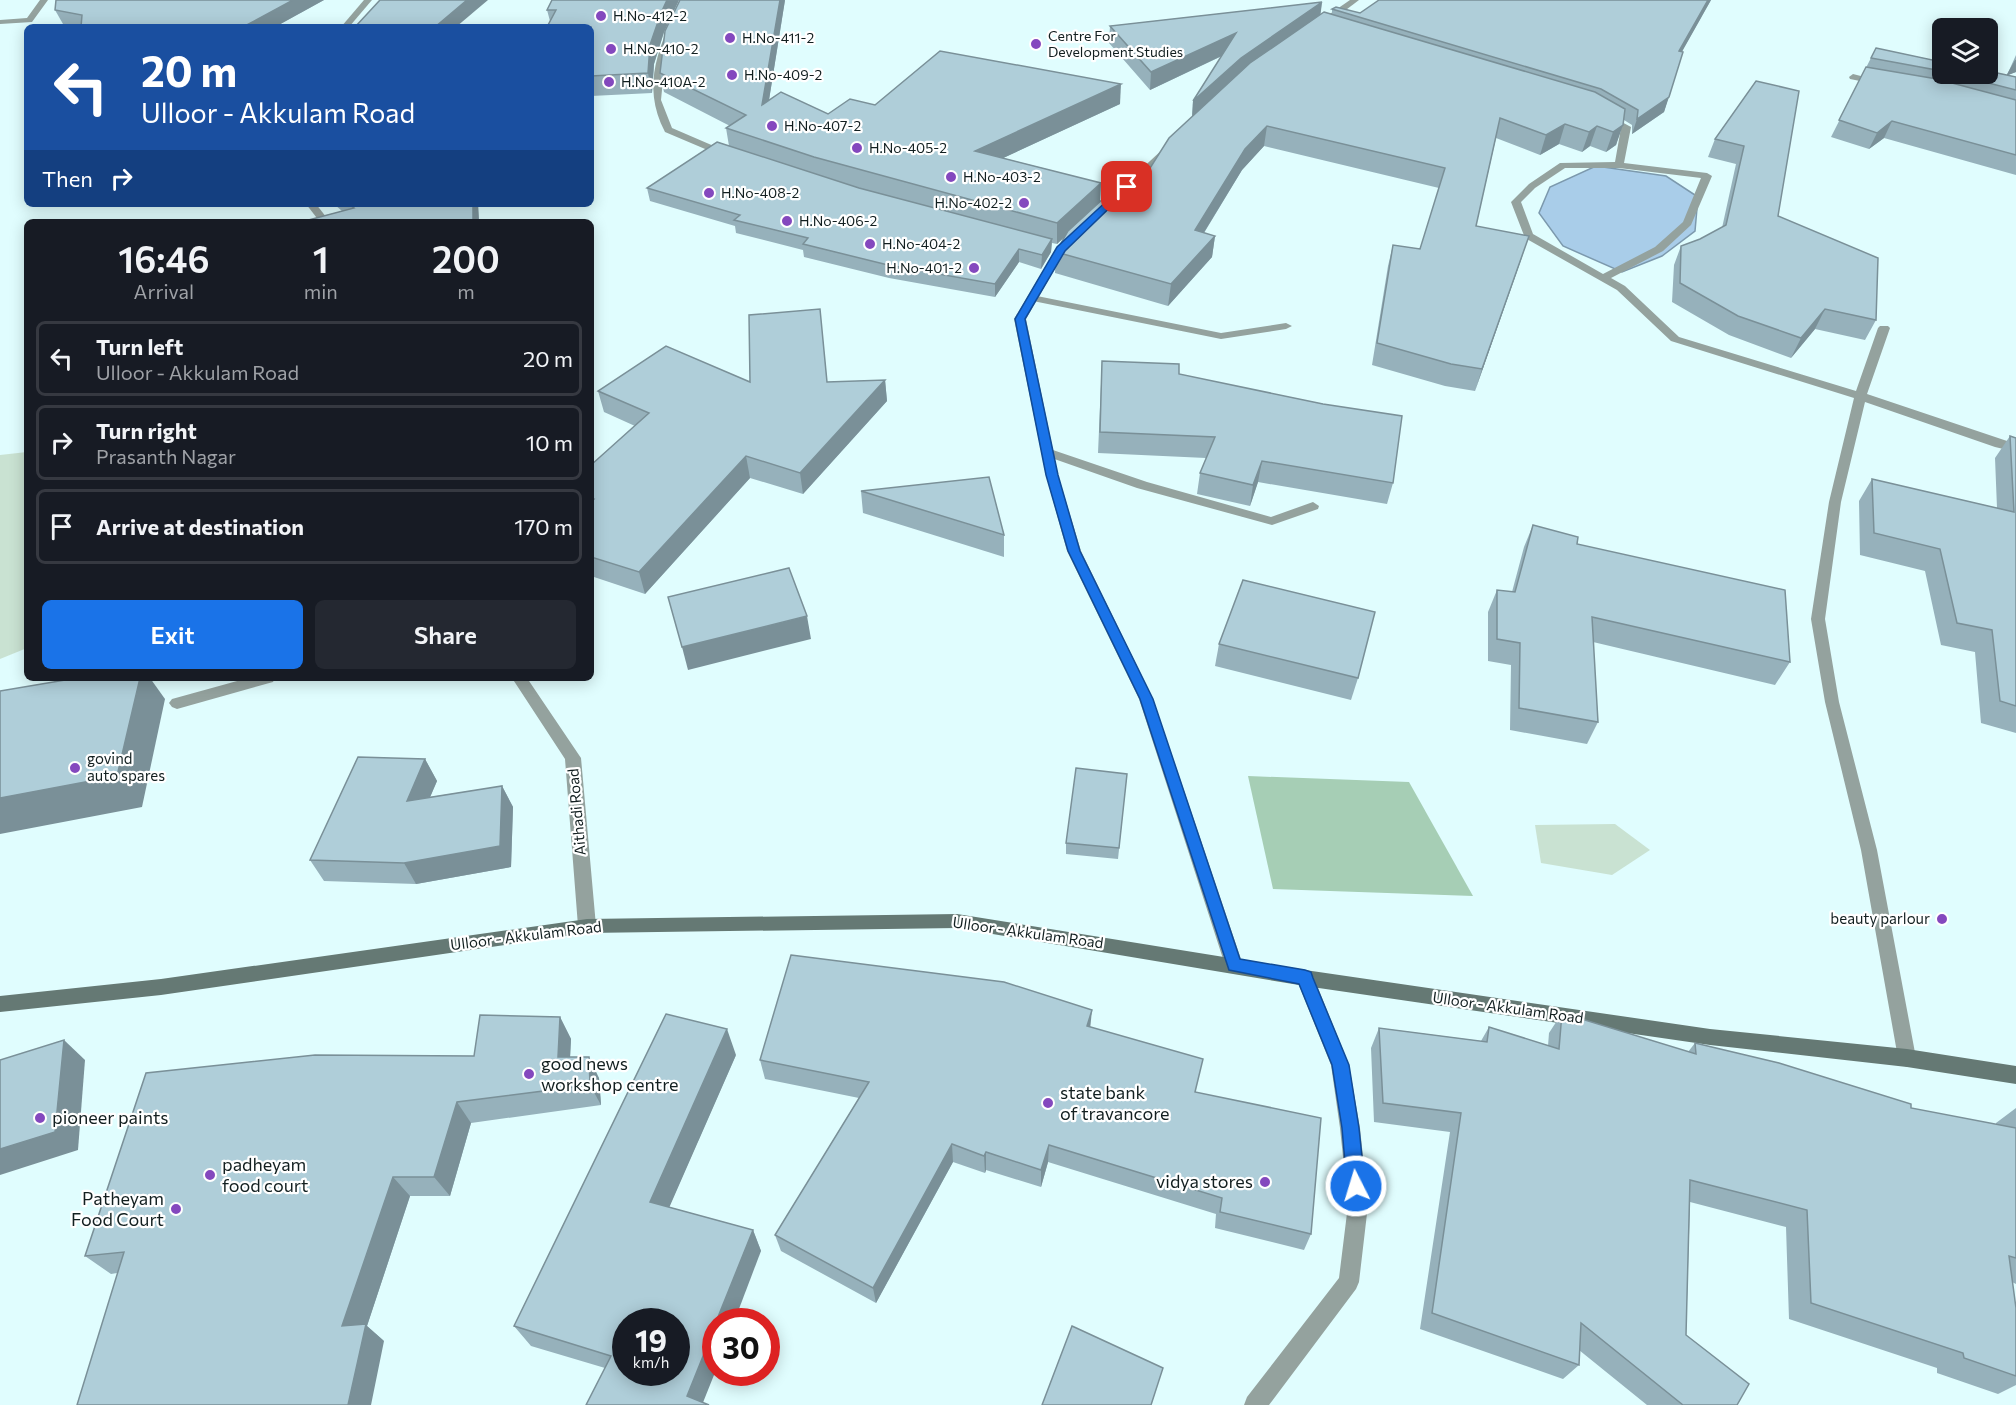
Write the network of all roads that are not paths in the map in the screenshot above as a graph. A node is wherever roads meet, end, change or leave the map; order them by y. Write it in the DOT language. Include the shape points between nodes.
graph roads {
  1 [pos="44,0"];
  2 [pos="368,0"];
  3 [pos="685,0"];
  4 [pos="1355,0"];
  5 [pos="0,22"];
  6 [pos="348,24"];
  7 [pos="1326,26"];
  8 [pos="1853,77"];
  9 [pos="1886,83"];
  10 [pos="1600,113"];
  11 [pos="1173,144"];
  12 [pos="740,159"];
  13 [pos="1619,165"];
  14 [pos="313,207"];
  15 [pos="1104,208"];
  16 [pos="323,219"];
  17 [pos="1078,233"];
  18 [pos="1603,278"];
  19 [pos="1032,298"];
  20 [pos="1286,326"];
  21 [pos="1884,328"];
  22 [pos="1860,396"];
  23 [pos="2016,448"];
  24 [pos="1047,452"];
  25 [pos="1313,506"];
  26 [pos="257,681"];
  27 [pos="521,681"];
  28 [pos="177,703"];
  29 [pos="587,926"];
  30 [pos="1234,965"];
  31 [pos="1305,978"];
  32 [pos="0,1004"];
  33 [pos="1907,1058"];
  34 [pos="2016,1075"];
  35 [pos="1255,1405"];
  1 -- 5 [label="street" via="29,20"];
  2 -- 6 [label="street"];
  3 -- 12 [label="street" via="662,49 657,100 668,130"];
  4 -- 7 [label="street"];
  8 -- 9 [label="street"];
  10 -- 13 [label="street" via="1626,127"];
  11 -- 15 [label="street"];
  13 -- 18 [label="street" via="1563,165 1516,202 1528,236"];
  13 -- 18 [label="street" via="1707,176 1687,223 1659,249"];
  14 -- 16 [label="street"];
  17 -- 19 [label="street" via="1056,248"];
  18 -- 22 [label="street" via="1621,288 1675,339"];
  19 -- 20 [label="street" via="1221,336"];
  19 -- 24 [label="street" via="1020,319"];
  21 -- 22 [label="street"];
  22 -- 23 [label="street"];
  22 -- 33 [label="street" via="1834,502 1818,619 1832,702 1869,850"];
  24 -- 25 [label="street" via="1272,521"];
  24 -- 30 [label="street" via="1074,551 1146,699"];
  26 -- 28 [label="street"];
  27 -- 29 [label="street, Aithadi Road" via="573,758"];
  29 -- 30 [label="main road, Ulloor - Akkulam Road" via="957,921"];
  29 -- 32 [label="main road, Ulloor - Akkulam Road" via="161,987"];
  30 -- 31 [label="main road, Ulloor - Akkulam Road"];
  31 -- 33 [label="main road, Ulloor - Akkulam Road" via="1710,1037"];
  31 -- 35 [label="street" via="1340,1065 1350,1128 1358,1205 1349,1282"];
  33 -- 34 [label="main road, Ulloor - Akkulam Road"];
}
